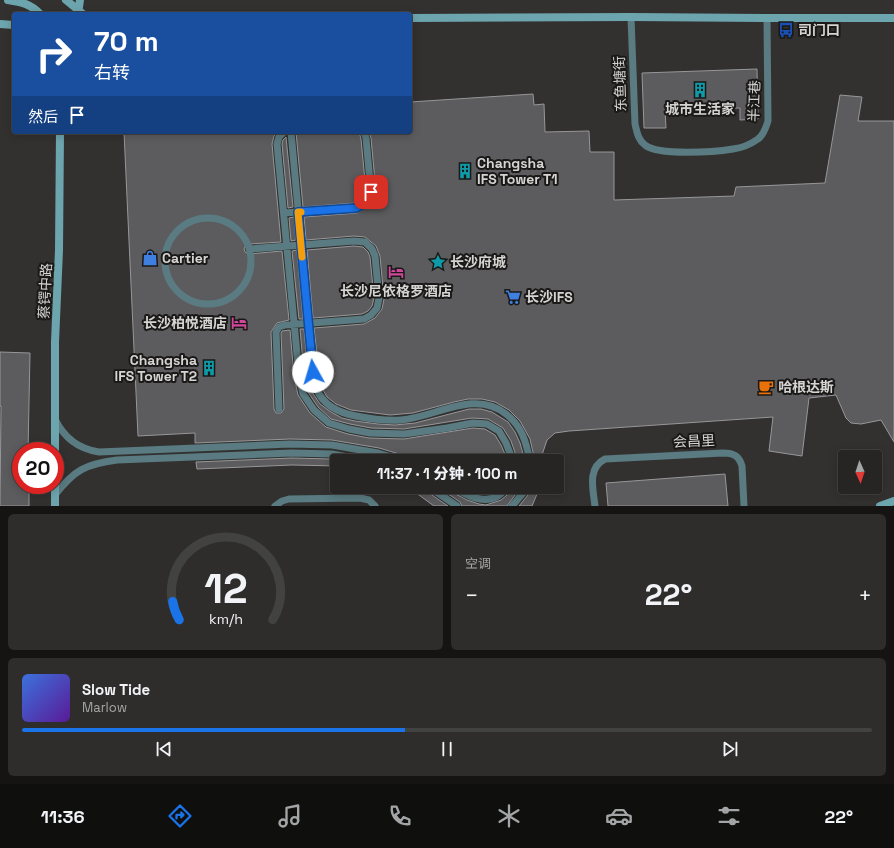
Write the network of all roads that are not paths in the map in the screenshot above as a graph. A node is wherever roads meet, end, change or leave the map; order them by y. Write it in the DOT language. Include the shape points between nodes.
graph roads {
  1 [pos="8,0"];
  2 [pos="66,0"];
  3 [pos="80,0"];
  4 [pos="38,12"];
  5 [pos="78,12"];
  6 [pos="79,12"];
  7 [pos="631,17"];
  8 [pos="412,18"];
  9 [pos="767,18"];
  10 [pos="894,18"];
  11 [pos="0,24"];
  12 [pos="12,25"];
  13 [pos="60,134"];
  14 [pos="282,134"];
  15 [pos="291,134"];
  16 [pos="365,134"];
  17 [pos="646,146"];
  18 [pos="298,212"];
  19 [pos="284,213"];
  20 [pos="301,245"];
  21 [pos="287,246"];
  22 [pos="249,249"];
  23 [pos="308,324"];
  24 [pos="294,325"];
  25 [pos="279,409"];
  26 [pos="55,418"];
  27 [pos="55,442"];
  28 [pos="332,454"];
  29 [pos="381,454"];
  30 [pos="510,454"];
  31 [pos="529,454"];
  32 [pos="439,494"];
  33 [pos="465,494"];
  34 [pos="500,494"];
  35 [pos="522,494"];
  36 [pos="55,495"];
  37 [pos="894,501"];
  38 [pos="55,506"];
  39 [pos="275,506"];
  40 [pos="375,506"];
  41 [pos="458,506"];
  42 [pos="512,506"];
  43 [pos="595,506"];
  44 [pos="744,506"];
  45 [pos="880,506"];
  1 -- 4 [label="main road" via="21,2"];
  2 -- 5 [label="main road"];
  3 -- 6 [label="main road"];
  7 -- 8 [label="main road"];
  7 -- 9 [label="main road"];
  7 -- 17 [label="lane, 东鱼塘街" via="635,124 637,133"];
  9 -- 10 [label="main road"];
  9 -- 17 [label="lane, 半江巷" via="768,121 760,138 734,149 674,152 654,150"];
  11 -- 12 [label="main road"];
  13 -- 26 [label="main road, 蔡锷中路" via="60,250 55,342"];
  14 -- 19 [label="lane" via="277,144"];
  15 -- 18 [label="lane"];
  16 -- 18 [label="lane" via="371,192 369,199 356,208"];
  18 -- 19 [label="lane"];
  18 -- 20 [label="lane"];
  19 -- 21 [label="lane"];
  20 -- 21 [label="lane"];
  20 -- 23 [label="lane"];
  20 -- 23 [label="lane" via="365,242 375,256 379,298 377,308 364,319"];
  21 -- 22 [label="lane"];
  21 -- 24 [label="lane"];
  22 -- 22 [label="lane" via="243,236 233,226 220,220 206,218 192,221 180,228 170,239 165,252 165,267 169,280 177,291 189,300 216,303 230,298 248,277 251,263"];
  23 -- 24 [label="lane"];
  23 -- 31 [label="lane" via="317,390 326,403 336,410 369,419 402,420 477,402 490,404 506,414 520,428"];
  24 -- 25 [label="lane" via="279,327 276,332"];
  24 -- 30 [label="lane" via="303,394 314,410 329,423 370,433 404,434 473,422 487,424 499,431"];
  26 -- 27 [label="main road, 蔡锷中路"];
  26 -- 29 [label="lane" via="59,428 73,442 90,451 99,452 297,444 332,445"];
  28 -- 36 [label="lane" via="292,453 117,460 83,468 72,475"];
  32 -- 41 [label="lane"];
  33 -- 34 [label="lane" via="484,500"];
  35 -- 42 [label="lane"];
  36 -- 38 [label="main road"];
  37 -- 45 [label="main road"];
  39 -- 40 [label="lane" via="289,499 360,498 369,500"];
  43 -- 44 [label="lane, 会昌里" via="593,471 596,465 605,459 730,453 736,455 742,466"];
}
